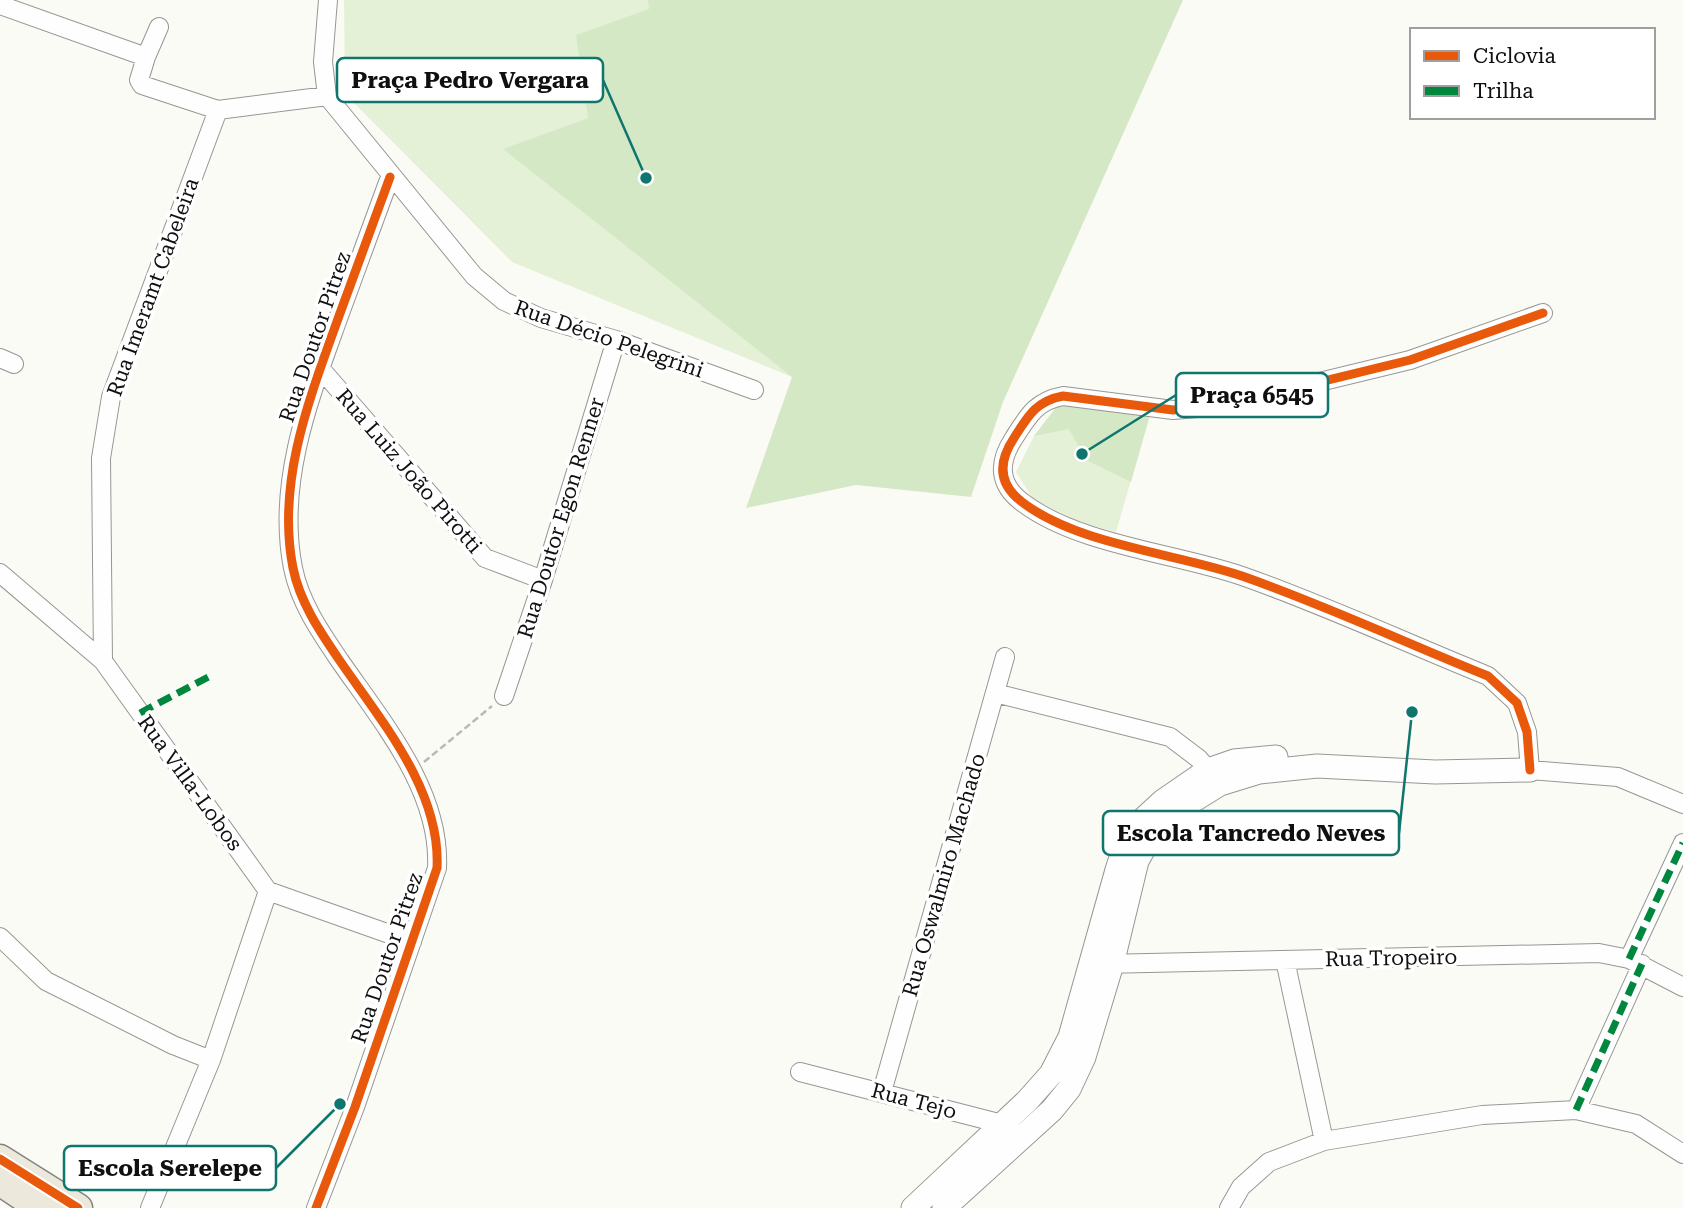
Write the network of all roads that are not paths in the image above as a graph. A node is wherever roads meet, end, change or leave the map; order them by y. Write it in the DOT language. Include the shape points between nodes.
graph roads {
  1 [pos="328,0"];
  2 [pos="0,5"];
  3 [pos="159,27"];
  4 [pos="146,57"];
  5 [pos="327,96"];
  6 [pos="218,110"];
  7 [pos="390,177"];
  8 [pos="1543,313"];
  9 [pos="616,340"];
  10 [pos="320,368"];
  11 [pos="754,390"];
  12 [pos="0,573"];
  13 [pos="543,579"];
  14 [pos="1005,657"];
  15 [pos="103,661"];
  16 [pos="995,693"];
  17 [pos="504,696"];
  18 [pos="1530,770"];
  19 [pos="1214,777"];
  20 [pos="1683,804"];
  21 [pos="1683,843"];
  22 [pos="268,891"];
  23 [pos="0,937"];
  24 [pos="412,942"];
  25 [pos="1285,960"];
  26 [pos="1636,961"];
  27 [pos="1102,964"];
  28 [pos="1683,987"];
  29 [pos="211,1060"];
  30 [pos="800,1072"];
  31 [pos="882,1092"];
  32 [pos="1576,1110"];
  33 [pos="1001,1124"];
  34 [pos="1027,1131"];
  35 [pos="1324,1142"];
  36 [pos="1683,1154"];
  37 [pos="0,1159"];
  38 [pos="0,1181"];
  39 [pos="40,1208"];
  40 [pos="78,1208"];
  41 [pos="150,1208"];
  42 [pos="316,1208"];
  43 [pos="913,1208"];
  44 [pos="944,1208"];
  45 [pos="1229,1208"];
  1 -- 5 [label="street" via="323,62"];
  2 -- 4 [label="street"];
  3 -- 4 [label="street"];
  4 -- 6 [label="street" via="140,83"];
  5 -- 6 [label="street"];
  5 -- 7 [label="street"];
  6 -- 15 [label="street, Rua Imeramt Cabeleira" via="111,397 101,458"];
  7 -- 9 [label="street, Rua Décio Pelegrini" via="474,276 504,301 541,318"];
  7 -- 10 [label="street, Rua Doutor Pitrez"];
  8 -- 18 [label="street" via="1410,360 1221,406 1173,410 1063,396 1045,400 1031,410 1005,451 1001,467 1004,482 1022,502 1080,533 1241,576 1488,676 1517,703 1527,732"];
  9 -- 11 [label="street, Rua Décio Pelegrini"];
  9 -- 13 [label="street, Rua Doutor Egon Renner"];
  10 -- 13 [label="street, Rua Luiz João Pirotti" via="484,557"];
  10 -- 24 [label="street, Rua Doutor Pitrez" via="294,454 287,515 293,570 313,621 398,746 433,820 437,868"];
  12 -- 15 [label="street, Rua Villa-Lobos"];
  13 -- 17 [label="street, Rua Doutor Egon Renner"];
  14 -- 16 [label="street, Rua Oswalmiro Machado"];
  15 -- 22 [label="street, Rua Villa-Lobos"];
  16 -- 19 [label="street" via="1170,737"];
  16 -- 31 [label="street, Rua Oswalmiro Machado"];
  18 -- 19 [label="street" via="1435,772 1317,766"];
  18 -- 20 [label="street" via="1618,777"];
  19 -- 27 [label="street" via="1156,827 1137,861"];
  21 -- 26 [label="street"];
  22 -- 24 [label="street"];
  22 -- 29 [label="street"];
  23 -- 29 [label="street" via="46,981"];
  24 -- 42 [label="street, Rua Doutor Pitrez"];
  25 -- 26 [label="street, Rua Tropeiro" via="1599,953"];
  25 -- 27 [label="street, Rua Tropeiro"];
  25 -- 35 [label="street"];
  26 -- 28 [label="street, Rua Tropeiro"];
  26 -- 32 [label="street"];
  27 -- 33 [label="street" via="1051,1074"];
  27 -- 34 [label="street" via="1084,1057 1069,1089"];
  29 -- 41 [label="street"];
  30 -- 31 [label="street, Rua Tejo"];
  31 -- 33 [label="street, Rua Tejo"];
  32 -- 35 [label="street" via="1482,1115"];
  32 -- 36 [label="street" via="1636,1124"];
  33 -- 34 [label="street, Rua Tejo"];
  33 -- 43 [label="street"];
  34 -- 44 [label="street"];
  35 -- 45 [label="street" via="1269,1162 1241,1187"];
  37 -- 40 [label="main road"];
  38 -- 39 [label="main road"];
}
